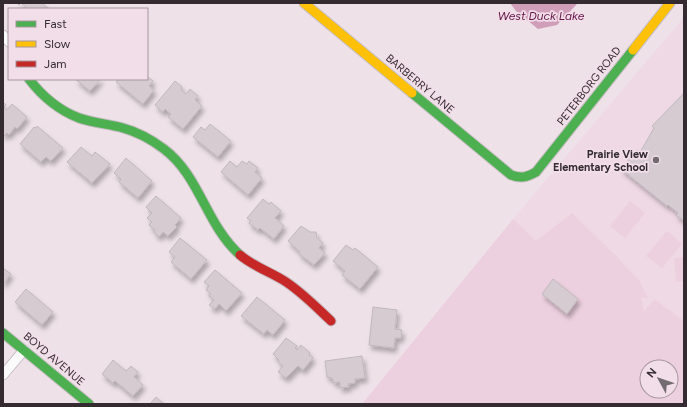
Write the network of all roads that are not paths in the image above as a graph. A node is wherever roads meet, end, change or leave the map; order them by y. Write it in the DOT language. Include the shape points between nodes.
graph roads {
  1 [pos="304,3"];
  2 [pos="670,3"];
  3 [pos="30,80"];
  4 [pos="523,178"];
  5 [pos="331,321"];
  6 [pos="3,333"];
  7 [pos="24,350"];
  8 [pos="3,375"];
  9 [pos="89,404"];
  1 -- 4 [label="street, BARBERRY LANE" via="511,175"];
  2 -- 4 [label="street, PETERBORG ROAD" via="547,160 536,172"];
  3 -- 5 [label="street" via="40,94 69,114 123,127 144,136 162,148 189,176 219,232 231,246 246,259 300,292"];
  6 -- 7 [label="street, BOYD AVENUE"];
  7 -- 8 [label="street"];
  7 -- 9 [label="street, BOYD AVENUE"];
}
